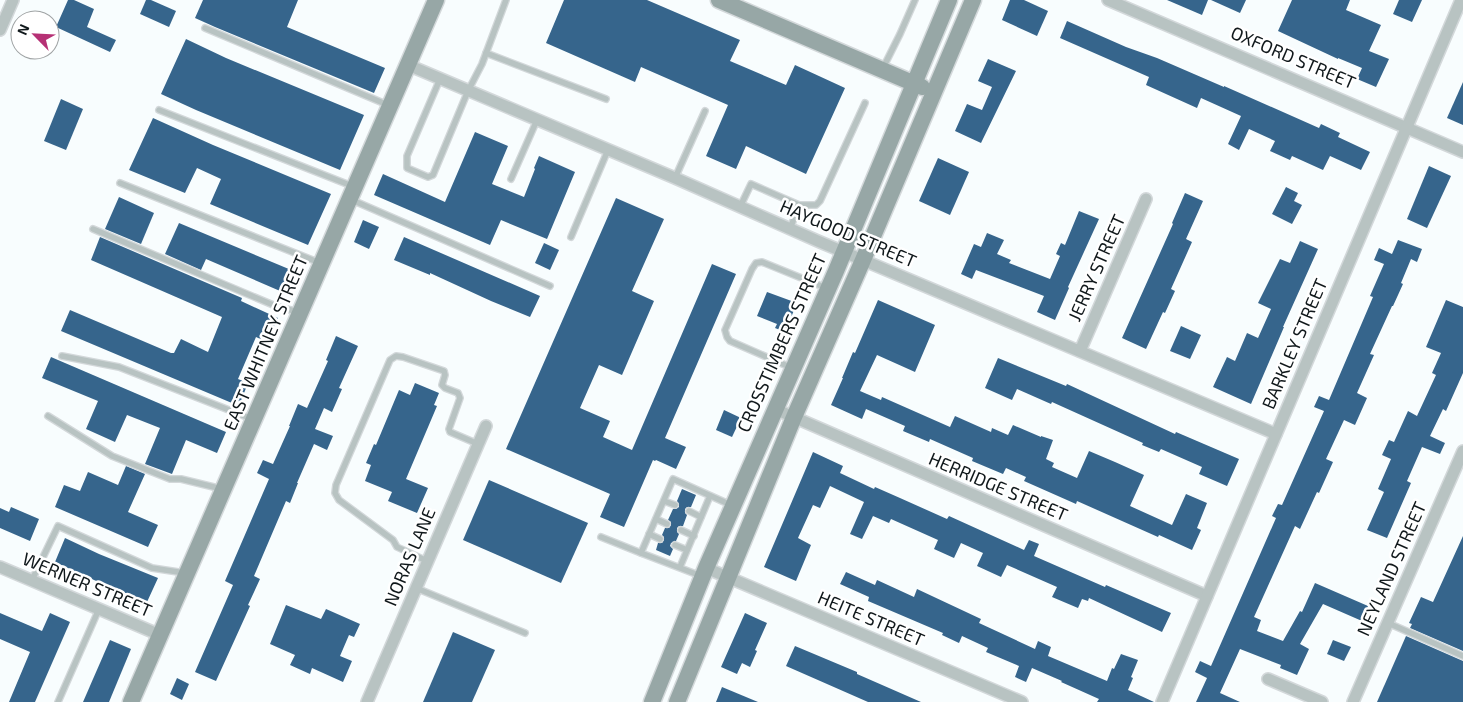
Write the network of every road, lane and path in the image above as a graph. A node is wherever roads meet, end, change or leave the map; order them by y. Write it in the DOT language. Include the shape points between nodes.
graph roads {
  1 [pos="13,0"];
  2 [pos="436,0"];
  3 [pos="506,0"];
  4 [pos="719,0"];
  5 [pos="915,0"];
  6 [pos="948,0"];
  7 [pos="973,0"];
  8 [pos="1108,0"];
  9 [pos="1461,0"];
  10 [pos="205,28"];
  11 [pos="0,30"];
  12 [pos="486,53"];
  13 [pos="408,65"];
  14 [pos="882,70"];
  15 [pos="440,79"];
  16 [pos="913,84"];
  17 [pos="468,91"];
  18 [pos="934,92"];
  19 [pos="606,99"];
  20 [pos="865,103"];
  21 [pos="390,106"];
  22 [pos="159,110"];
  23 [pos="705,111"];
  24 [pos="537,120"];
  25 [pos="1406,128"];
  26 [pos="608,150"];
  27 [pos="1463,152"];
  28 [pos="674,178"];
  29 [pos="511,179"];
  30 [pos="120,183"];
  31 [pos="353,193"];
  32 [pos="1146,200"];
  33 [pos="799,205"];
  34 [pos="740,207"];
  35 [pos="93,229"];
  36 [pos="790,229"];
  37 [pos="572,237"];
  38 [pos="844,252"];
  39 [pos="864,260"];
  40 [pos="322,264"];
  41 [pos="550,286"];
  42 [pos="828,288"];
  43 [pos="301,312"];
  44 [pos="1080,350"];
  45 [pos="62,356"];
  46 [pos="793,369"];
  47 [pos="775,409"];
  48 [pos="48,416"];
  49 [pos="794,417"];
  50 [pos="254,420"];
  51 [pos="486,426"];
  52 [pos="1276,434"];
  53 [pos="478,444"];
  54 [pos="1463,451"];
  55 [pos="224,490"];
  56 [pos="710,496"];
  57 [pos="664,501"];
  58 [pos="675,505"];
  59 [pos="733,506"];
  60 [pos="689,512"];
  61 [pos="701,517"];
  62 [pos="656,519"];
  63 [pos="667,524"];
  64 [pos="681,530"];
  65 [pos="649,534"];
  66 [pos="694,536"];
  67 [pos="601,537"];
  68 [pos="660,539"];
  69 [pos="674,545"];
  70 [pos="687,550"];
  71 [pos="641,553"];
  72 [pos="427,561"];
  73 [pos="0,567"];
  74 [pos="680,567"];
  75 [pos="705,572"];
  76 [pos="187,574"];
  77 [pos="728,577"];
  78 [pos="32,580"];
  79 [pos="416,588"];
  80 [pos="1207,596"];
  81 [pos="99,608"];
  82 [pos="1388,623"];
  83 [pos="525,633"];
  84 [pos="160,635"];
  85 [pos="1463,656"];
  86 [pos="1268,679"];
  87 [pos="58,702"];
  88 [pos="131,702"];
  89 [pos="367,702"];
  90 [pos="652,702"];
  91 [pos="677,702"];
  92 [pos="1022,702"];
  93 [pos="1162,702"];
  94 [pos="1322,702"];
  95 [pos="1353,702"];
  1 -- 11 [label="street"];
  2 -- 13 [label="main road, EAST WHITNEY STREET"];
  3 -- 12 [label="lane"];
  4 -- 14 [label="main road"];
  5 -- 14 [label="lane"];
  6 -- 16 [label="main road, CROSSTIMBERS STREET"];
  7 -- 18 [label="main road"];
  8 -- 25 [label="street, OXFORD STREET"];
  9 -- 25 [label="street, BARKLEY STREET"];
  10 -- 21 [label="lane"];
  12 -- 17 [label="lane"];
  12 -- 19 [label="lane"];
  13 -- 15 [label="street, HAYGOOD STREET"];
  13 -- 21 [label="main road, EAST WHITNEY STREET"];
  14 -- 16 [label="main road"];
  15 -- 17 [label="street, HAYGOOD STREET"];
  15 -- 17 [label="lane" via="407,156 408,168 428,177 433,175"];
  16 -- 18 [label="main road"];
  16 -- 38 [label="main road, CROSSTIMBERS STREET"];
  17 -- 24 [label="street, HAYGOOD STREET"];
  18 -- 39 [label="main road"];
  20 -- 33 [label="lane" via="820,201 816,205"];
  21 -- 31 [label="main road, EAST WHITNEY STREET"];
  22 -- 31 [label="lane"];
  23 -- 28 [label="lane"];
  24 -- 26 [label="street, HAYGOOD STREET"];
  24 -- 29 [label="lane"];
  25 -- 27 [label="street, OXFORD STREET"];
  25 -- 52 [label="street, BARKLEY STREET"];
  26 -- 28 [label="street, HAYGOOD STREET"];
  26 -- 37 [label="lane"];
  28 -- 34 [label="street, HAYGOOD STREET"];
  30 -- 40 [label="lane"];
  31 -- 40 [label="main road, EAST WHITNEY STREET"];
  31 -- 41 [label="lane"];
  32 -- 44 [label="street, JERRY STREET"];
  33 -- 34 [label="lane" via="751,184"];
  33 -- 36 [label="lane"];
  34 -- 36 [label="street, HAYGOOD STREET"];
  35 -- 43 [label="lane" via="278,307"];
  36 -- 38 [label="street, HAYGOOD STREET"];
  38 -- 39 [label="street, HAYGOOD STREET"];
  38 -- 42 [label="main road, CROSSTIMBERS STREET"];
  39 -- 44 [label="street, HAYGOOD STREET"];
  39 -- 49 [label="main road"];
  40 -- 43 [label="main road, EAST WHITNEY STREET"];
  42 -- 46 [label="main road, CROSSTIMBERS STREET"];
  42 -- 46 [label="lane" via="762,262 756,263 725,330 730,342"];
  43 -- 50 [label="main road, EAST WHITNEY STREET"];
  44 -- 52 [label="street, HAYGOOD STREET"];
  45 -- 50 [label="lane" via="119,367"];
  46 -- 47 [label="main road, CROSSTIMBERS STREET"];
  47 -- 49 [label="street, HERRIDGE STREET"];
  47 -- 59 [label="main road, CROSSTIMBERS STREET"];
  48 -- 55 [label="lane" via="112,456 170,479 181,478"];
  49 -- 77 [label="main road"];
  49 -- 80 [label="street, HERRIDGE STREET"];
  50 -- 55 [label="main road, EAST WHITNEY STREET"];
  51 -- 53 [label="street, NORAS LANE"];
  52 -- 80 [label="street, BARKLEY STREET"];
  53 -- 72 [label="street, NORAS LANE"];
  53 -- 72 [label="lane" via="450,432 460,398 442,386 444,371 403,357 396,356 390,360 334,493 393,540 397,547"];
  54 -- 82 [label="street, NEYLAND STREET"];
  55 -- 76 [label="main road, EAST WHITNEY STREET"];
  56 -- 57 [label="lane" via="673,479"];
  56 -- 59 [label="lane"];
  56 -- 61 [label="lane"];
  57 -- 58 [label="lane"];
  57 -- 62 [label="lane"];
  59 -- 75 [label="main road, CROSSTIMBERS STREET"];
  60 -- 61 [label="lane"];
  61 -- 66 [label="lane"];
  62 -- 63 [label="lane"];
  62 -- 65 [label="lane"];
  64 -- 66 [label="lane"];
  65 -- 68 [label="lane"];
  65 -- 71 [label="lane"];
  66 -- 70 [label="lane"];
  67 -- 71 [label="lane"];
  69 -- 70 [label="lane"];
  70 -- 74 [label="lane"];
  71 -- 74 [label="lane"];
  72 -- 79 [label="street, NORAS LANE"];
  73 -- 78 [label="street, WERNER STREET"];
  74 -- 75 [label="lane"];
  75 -- 77 [label="street, HEITE STREET"];
  75 -- 90 [label="main road, CROSSTIMBERS STREET"];
  76 -- 78 [label="lane" via="152,568 58,526"];
  76 -- 84 [label="main road, EAST WHITNEY STREET"];
  77 -- 91 [label="main road"];
  77 -- 92 [label="street, HEITE STREET"];
  78 -- 81 [label="street, WERNER STREET"];
  79 -- 83 [label="lane"];
  79 -- 89 [label="street, NORAS LANE"];
  80 -- 93 [label="street, BARKLEY STREET"];
  81 -- 84 [label="street, WERNER STREET"];
  81 -- 87 [label="lane"];
  82 -- 85 [label="lane"];
  82 -- 95 [label="street, NEYLAND STREET"];
  84 -- 88 [label="main road, EAST WHITNEY STREET"];
  86 -- 94 [label="street"];
}
